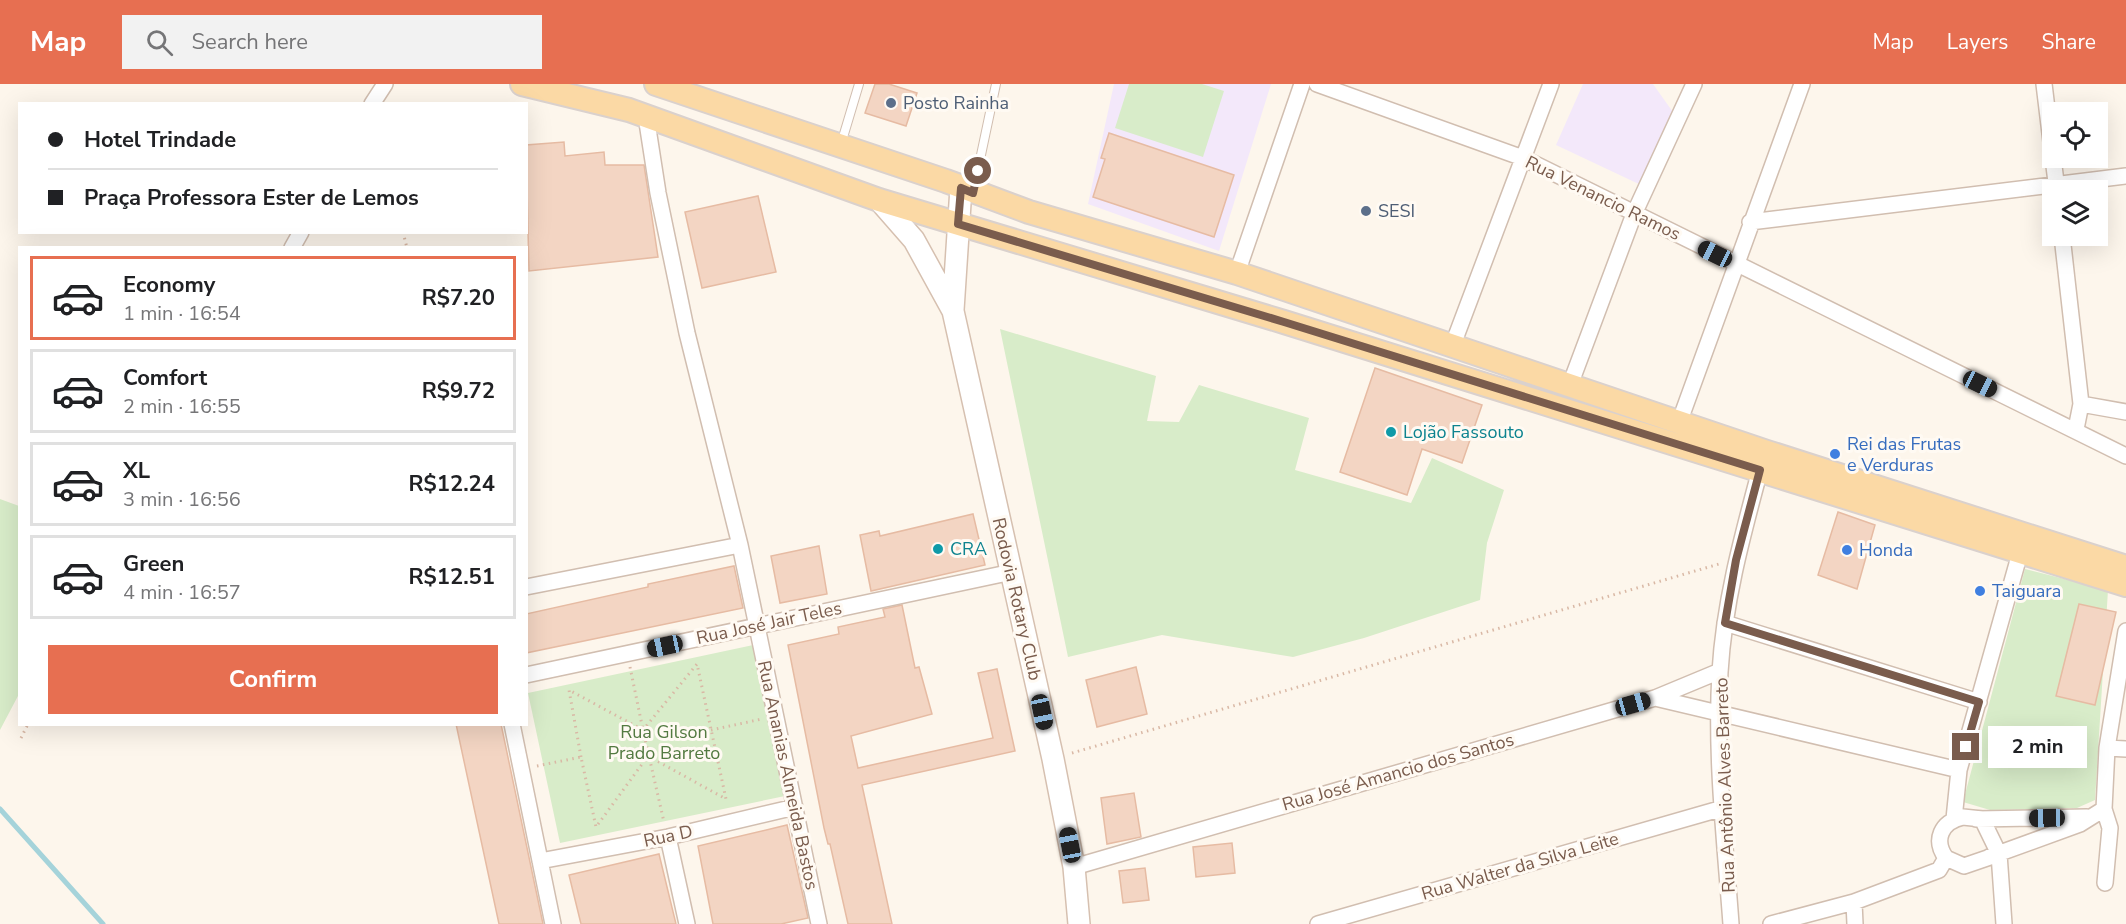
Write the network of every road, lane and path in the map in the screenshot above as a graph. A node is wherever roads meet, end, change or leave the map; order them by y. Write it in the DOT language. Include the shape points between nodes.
graph roads {
  1 [pos="385,84"];
  2 [pos="522,84"];
  3 [pos="859,84"];
  4 [pos="996,84"];
  5 [pos="1302,84"];
  6 [pos="1317,84"];
  7 [pos="1551,84"];
  8 [pos="1694,84"];
  9 [pos="1802,84"];
  10 [pos="2044,84"];
  11 [pos="664,87"];
  12 [pos="373,102"];
  13 [pos="2046,102"];
  14 [pos="655,119"];
  15 [pos="840,146"];
  16 [pos="1523,158"];
  17 [pos="2126,176"];
  18 [pos="2103,180"];
  19 [pos="2042,190"];
  20 [pos="967,191"];
  21 [pos="879,200"];
  22 [pos="1634,214"];
  23 [pos="1750,222"];
  24 [pos="958,224"];
  25 [pos="2063,246"];
  26 [pos="1735,264"];
  27 [pos="1237,273"];
  28 [pos="1290,290"];
  29 [pos="953,311"];
  30 [pos="1284,322"];
  31 [pos="1452,347"];
  32 [pos="1570,385"];
  33 [pos="2081,404"];
  34 [pos="2126,412"];
  35 [pos="1679,423"];
  36 [pos="2076,429"];
  37 [pos="2126,456"];
  38 [pos="1760,470"];
  39 [pos="740,545"];
  40 [pos="2020,553"];
  41 [pos="1736,560"];
  42 [pos="2126,567"];
  43 [pos="1012,572"];
  44 [pos="2126,585"];
  45 [pos="528,587"];
  46 [pos="1725,623"];
  47 [pos="757,626"];
  48 [pos="2126,631"];
  49 [pos="630,666"];
  50 [pos="1720,671"];
  51 [pos="528,675"];
  52 [pos="1655,698"];
  53 [pos="1979,702"];
  54 [pos="1718,714"];
  55 [pos="776,716"];
  56 [pos="27,726"];
  57 [pos="512,726"];
  58 [pos="643,730"];
  59 [pos="711,730"];
  60 [pos="21,738"];
  61 [pos="2107,748"];
  62 [pos="2126,749"];
  63 [pos="648,756"];
  64 [pos="581,757"];
  65 [pos="1053,759"];
  66 [pos="521,769"];
  67 [pos="1959,770"];
  68 [pos="795,807"];
  69 [pos="1723,808"];
  70 [pos="2104,809"];
  71 [pos="2090,817"];
  72 [pos="1954,819"];
  73 [pos="1977,819"];
  74 [pos="668,837"];
  75 [pos="1999,854"];
  76 [pos="1946,858"];
  77 [pos="540,861"];
  78 [pos="1074,867"];
  79 [pos="2105,883"];
  80 [pos="1854,902"];
  81 [pos="553,924"];
  82 [pos="687,924"];
  83 [pos="819,924"];
  84 [pos="1079,924"];
  85 [pos="1318,924"];
  86 [pos="1731,924"];
  87 [pos="1771,924"];
  88 [pos="1855,924"];
  89 [pos="2004,924"];
  1 -- 12 [label="street"];
  2 -- 14 [label="main road"];
  3 -- 15 [label="lane"];
  4 -- 20 [label="lane"];
  5 -- 27 [label="street"];
  6 -- 16 [label="street, Rua Venancio Ramos"];
  7 -- 16 [label="street"];
  8 -- 22 [label="street"];
  9 -- 23 [label="street"];
  10 -- 13 [label="street"];
  11 -- 14 [label="main road"];
  11 -- 15 [label="main road"];
  14 -- 21 [label="main road"];
  14 -- 39 [label="street, Rua Ananias Almeida Bastos" via="658,193 687,333"];
  15 -- 20 [label="main road"];
  16 -- 22 [label="street, Rua Venancio Ramos"];
  16 -- 31 [label="street"];
  17 -- 18 [label="street"];
  19 -- 23 [label="street"];
  20 -- 24 [label="main road"];
  20 -- 27 [label="main road"];
  21 -- 24 [label="main road"];
  21 -- 29 [label="main road" via="914,240"];
  22 -- 26 [label="street, Rua Venancio Ramos"];
  22 -- 32 [label="street"];
  23 -- 26 [label="street"];
  24 -- 29 [label="main road"];
  24 -- 30 [label="main road"];
  25 -- 33 [label="street"];
  26 -- 35 [label="street"];
  26 -- 36 [label="street, Rua Venancio Ramos"];
  27 -- 28 [label="main road"];
  28 -- 30 [label="main road"];
  28 -- 31 [label="main road"];
  29 -- 43 [label="main road, Rodovia Rotary Club"];
  30 -- 38 [label="main road"];
  31 -- 32 [label="main road"];
  32 -- 35 [label="main road"];
  33 -- 34 [label="street"];
  33 -- 36 [label="street"];
  35 -- 42 [label="main road"];
  36 -- 37 [label="street, Rua Venancio Ramos"];
  38 -- 40 [label="main road"];
  38 -- 41 [label="street, Rua Antônio Alves Barreto"];
  39 -- 45 [label="street"];
  39 -- 47 [label="street, Rua Ananias Almeida Bastos"];
  40 -- 44 [label="main road"];
  40 -- 53 [label="street"];
  41 -- 46 [label="street, Rua Antônio Alves Barreto"];
  41 -- 65 [label="path"];
  43 -- 47 [label="street, Rua José Jair Teles"];
  43 -- 65 [label="main road, Rodovia Rotary Club"];
  46 -- 50 [label="street, Rua Antônio Alves Barreto"];
  46 -- 53 [label="street"];
  47 -- 51 [label="street, Rua José Jair Teles"];
  47 -- 55 [label="street, Rua Ananias Almeida Bastos"];
  48 -- 61 [label="street"];
  49 -- 58 [label="path"];
  50 -- 52 [label="street, Rua José Amancio dos Santos"];
  50 -- 54 [label="street, Rua Antônio Alves Barreto"];
  52 -- 54 [label="street"];
  52 -- 78 [label="street, Rua José Amancio dos Santos"];
  53 -- 67 [label="street"];
  54 -- 67 [label="street"];
  54 -- 69 [label="street, Rua Antônio Alves Barreto"];
  55 -- 59 [label="path"];
  55 -- 68 [label="street, Rua Ananias Almeida Bastos"];
  56 -- 60 [label="path"];
  57 -- 66 [label="street"];
  58 -- 59 [label="path" via="697,664"];
  58 -- 63 [label="path"];
  58 -- 64 [label="path" via="569,690"];
  59 -- 63 [label="path" via="726,799"];
  61 -- 62 [label="street"];
  61 -- 70 [label="street"];
  63 -- 64 [label="path" via="596,827"];
  63 -- 74 [label="path"];
  64 -- 66 [label="path"];
  65 -- 78 [label="main road, Rodovia Rotary Club"];
  66 -- 77 [label="street"];
  67 -- 72 [label="street"];
  68 -- 74 [label="street, Rua D"];
  68 -- 83 [label="street, Rua Ananias Almeida Bastos"];
  69 -- 85 [label="street, Rua Walter da Silva Leite"];
  69 -- 86 [label="street, Rua Antônio Alves Barreto"];
  70 -- 71 [label="street"];
  70 -- 79 [label="street" via="2110,828"];
  71 -- 73 [label="street"];
  71 -- 75 [label="street"];
  72 -- 73 [label="street"];
  72 -- 76 [label="street" via="1939,836"];
  73 -- 75 [label="street"];
  74 -- 77 [label="street, Rua D"];
  74 -- 82 [label="street"];
  75 -- 76 [label="street" via="1964,866"];
  75 -- 89 [label="street"];
  76 -- 80 [label="street" via="1939,870"];
  77 -- 81 [label="street"];
  78 -- 84 [label="main road, Rodovia Rotary Club"];
  80 -- 87 [label="street"];
  80 -- 88 [label="street"];
}
